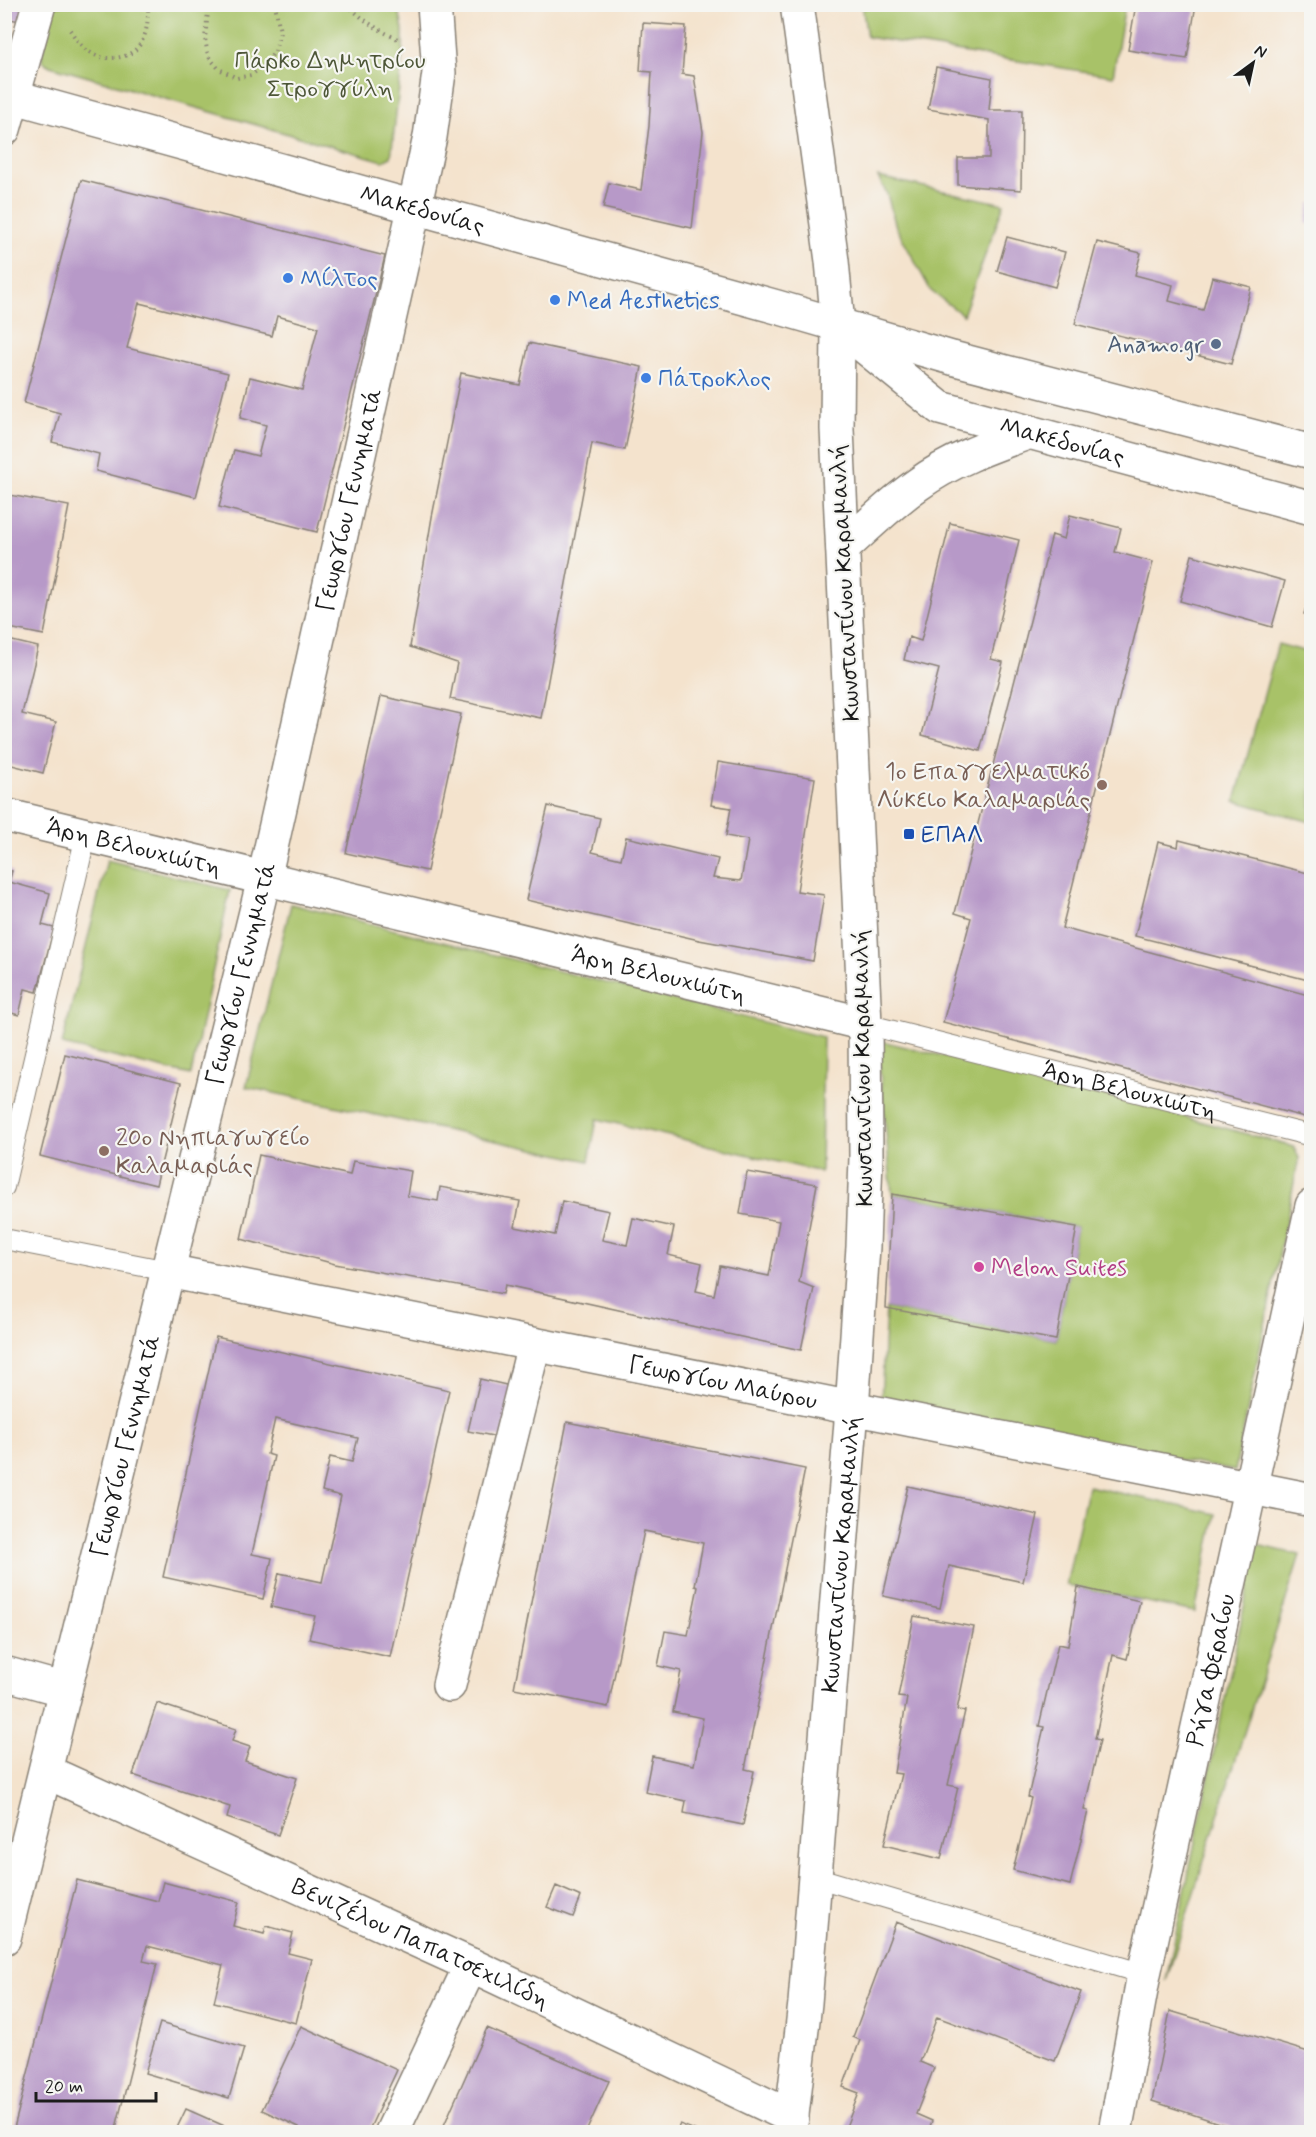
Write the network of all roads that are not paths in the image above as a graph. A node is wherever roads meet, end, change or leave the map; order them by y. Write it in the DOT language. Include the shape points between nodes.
graph roads {
  1 [pos="39,4"];
  2 [pos="434,4"];
  3 [pos="797,4"];
  4 [pos="8,95"];
  5 [pos="4,129"];
  6 [pos="413,208"];
  7 [pos="838,325"];
  8 [pos="1030,432"];
  9 [pos="1311,452"];
  10 [pos="1311,508"];
  11 [pos="843,548"];
  12 [pos="4,815"];
  13 [pos="86,835"];
  14 [pos="264,879"];
  15 [pos="865,1024"];
  16 [pos="1311,1136"];
  17 [pos="4,1187"];
  18 [pos="1311,1206"];
  19 [pos="4,1239"];
  20 [pos="168,1271"];
  21 [pos="534,1346"];
  22 [pos="852,1409"];
  23 [pos="1251,1488"];
  24 [pos="1311,1500"];
  25 [pos="4,1673"];
  26 [pos="449,1685"];
  27 [pos="65,1690"];
  28 [pos="46,1772"];
  29 [pos="815,1877"];
  30 [pos="4,1938"];
  31 [pos="471,1965"];
  32 [pos="1144,1974"];
  33 [pos="791,2125"];
  34 [pos="392,2133"];
  35 [pos="1115,2133"];
  1 -- 4 [label="street"];
  2 -- 6 [label="street, Γεωργίου Γεννηματά" via="440,73"];
  3 -- 7 [label="street, Κωνσταντίνου Καραμανλή"];
  4 -- 5 [label="street"];
  4 -- 6 [label="street, Μακεδονίας"];
  6 -- 7 [label="street, Μακεδονίας"];
  6 -- 14 [label="street, Γεωργίου Γεννηματά"];
  7 -- 8 [label="street, Μακεδονίας" via="940,408"];
  7 -- 9 [label="street, Μακεδονίας"];
  7 -- 11 [label="street, Κωνσταντίνου Καραμανλή" via="837,429"];
  8 -- 10 [label="street, Μακεδονίας"];
  8 -- 11 [label="street" via="950,464 916,485"];
  11 -- 15 [label="street, Κωνσταντίνου Καραμανλή"];
  12 -- 13 [label="street, Άρη Βελουχιώτη"];
  13 -- 14 [label="street, Άρη Βελουχιώτη"];
  13 -- 17 [label="lane"];
  14 -- 15 [label="street, Άρη Βελουχιώτη"];
  14 -- 20 [label="street, Γεωργίου Γεννηματά"];
  15 -- 16 [label="lane, Άρη Βελουχιώτη"];
  15 -- 22 [label="street, Κωνσταντίνου Καραμανλή" via="863,1247"];
  18 -- 23 [label="street, Ρήγα Φεραίου"];
  19 -- 20 [label="lane"];
  20 -- 21 [label="street, Γεωργίου Μαύρου"];
  20 -- 27 [label="street, Γεωργίου Γεννηματά"];
  21 -- 22 [label="street, Γεωργίου Μαύρου"];
  21 -- 26 [label="street"];
  22 -- 23 [label="street, Γεωργίου Μαύρου"];
  22 -- 29 [label="street, Κωνσταντίνου Καραμανλή"];
  23 -- 24 [label="street, Γεωργίου Μαύρου"];
  23 -- 32 [label="street, Ρήγα Φεραίου"];
  25 -- 27 [label="street"];
  27 -- 28 [label="street, Γεωργίου Γεννηματά"];
  28 -- 30 [label="street, Γεωργίου Γεννηματά"];
  28 -- 31 [label="street, Βενιζέλου Παπατσεχιλίδη"];
  29 -- 32 [label="lane"];
  29 -- 33 [label="street, Κωνσταντίνου Καραμανλή"];
  31 -- 33 [label="street, Βενιζέλου Παπατσεχιλίδη"];
  31 -- 34 [label="street"];
  32 -- 35 [label="street, Ρήγα Φεραίου"];
}
